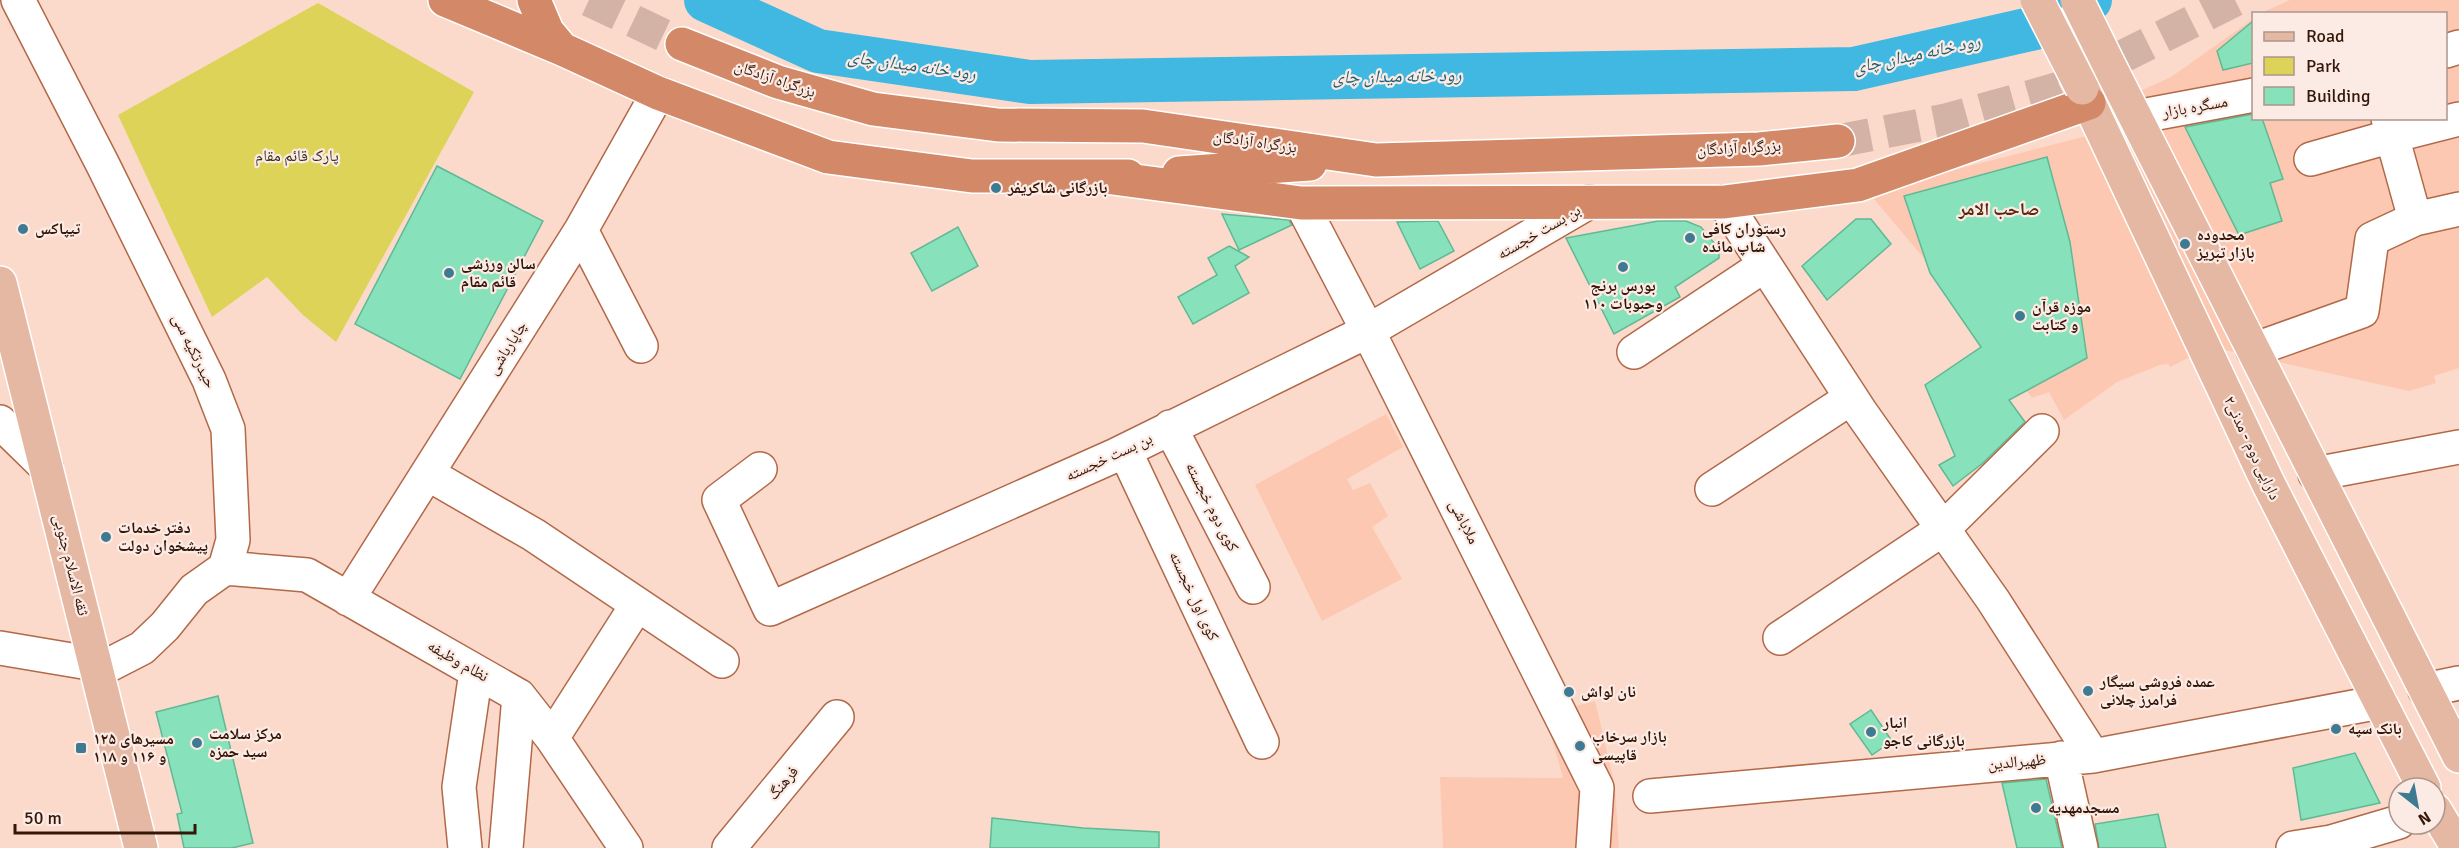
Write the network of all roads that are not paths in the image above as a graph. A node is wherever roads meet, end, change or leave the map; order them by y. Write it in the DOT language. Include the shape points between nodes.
graph roads {
  1 [pos="18,0"];
  2 [pos="445,0"];
  3 [pos="534,0"];
  4 [pos="2037,0"];
  5 [pos="2077,0"];
  6 [pos="682,44"];
  7 [pos="562,49"];
  8 [pos="2117,80"];
  9 [pos="658,93"];
  10 [pos="2252,95"];
  11 [pos="2085,96"];
  12 [pos="2136,117"];
  13 [pos="2459,119"];
  14 [pos="2390,127"];
  15 [pos="1838,141"];
  16 [pos="2311,159"];
  17 [pos="1376,160"];
  18 [pos="1105,177"];
  19 [pos="2178,199"];
  20 [pos="1589,202"];
  21 [pos="1724,202"];
  22 [pos="1301,203"];
  23 [pos="2459,209"];
  24 [pos="2143,214"];
  25 [pos="2415,219"];
  26 [pos="581,230"];
  27 [pos="1765,265"];
  28 [pos="0,283"];
  29 [pos="1368,331"];
  30 [pos="641,346"];
  31 [pos="2253,350"];
  32 [pos="1634,352"];
  33 [pos="1851,398"];
  34 [pos="0,422"];
  35 [pos="1170,427"];
  36 [pos="2042,431"];
  37 [pos="2459,447"];
  38 [pos="1125,451"];
  39 [pos="46,467"];
  40 [pos="760,469"];
  41 [pos="428,474"];
  42 [pos="2315,474"];
  43 [pos="1712,489"];
  44 [pos="1943,529"];
  45 [pos="225,568"];
  46 [pos="1253,587"];
  47 [pos="348,599"];
  48 [pos="637,604"];
  49 [pos="1780,638"];
  50 [pos="0,648"];
  51 [pos="722,661"];
  52 [pos="96,665"];
  53 [pos="476,672"];
  54 [pos="2459,683"];
  55 [pos="2425,690"];
  56 [pos="519,696"];
  57 [pos="2380,702"];
  58 [pos="837,717"];
  59 [pos="552,738"];
  60 [pos="1262,742"];
  61 [pos="2093,756"];
  62 [pos="2459,756"];
  63 [pos="2061,758"];
  64 [pos="2418,776"];
  65 [pos="1650,796"];
  66 [pos="2387,827"];
  67 [pos="2447,830"];
  68 [pos="2345,843"];
  69 [pos="141,848"];
  70 [pos="465,848"];
  71 [pos="506,848"];
  72 [pos="626,848"];
  73 [pos="729,848"];
  74 [pos="1593,848"];
  75 [pos="2081,848"];
  76 [pos="2293,848"];
  77 [pos="2458,848"];
  1 -- 45 [label="street, حیدرتکیه سی" via="209,380 228,429 233,540"];
  2 -- 7 [label="highway"];
  3 -- 7 [label="highway" via="548,31"];
  4 -- 11 [label="main road, دارایی دوم - مدنی۲, bridge"];
  5 -- 8 [label="main road, bridge"];
  6 -- 17 [label="highway, بزرگراه آزادگان" via="778,82 873,109 998,125 1143,126"];
  7 -- 9 [label="highway"];
  8 -- 11 [label="main road"];
  8 -- 12 [label="main road"];
  9 -- 18 [label="highway" via="828,157 972,176"];
  9 -- 26 [label="street, چاپارباشی"];
  10 -- 12 [label="street, مسگره بازار"];
  11 -- 21 [label="highway" via="1858,185"];
  11 -- 24 [label="main road, دارایی دوم - مدنی۲"];
  12 -- 19 [label="main road"];
  13 -- 14 [label="street"];
  14 -- 16 [label="street"];
  14 -- 25 [label="street"];
  15 -- 17 [label="highway, بزرگراه آزادگان" via="1759,149"];
  17 -- 18 [label="highway"];
  18 -- 22 [label="highway"];
  19 -- 24 [label="main road" via="2155,203"];
  19 -- 31 [label="main road"];
  20 -- 21 [label="highway"];
  20 -- 22 [label="highway"];
  20 -- 29 [label="street, بن بست خجسته"];
  21 -- 27 [label="street"];
  22 -- 29 [label="street, ملاباشی"];
  23 -- 25 [label="street"];
  24 -- 57 [label="main road, دارایی دوم - مدنی۲" via="2268,483"];
  25 -- 31 [label="street" via="2372,239 2362,311"];
  26 -- 30 [label="street"];
  26 -- 41 [label="street, چاپارباشی"];
  27 -- 32 [label="street"];
  27 -- 33 [label="street"];
  28 -- 39 [label="main road, ثقه الاسلام جنوبی"];
  29 -- 35 [label="street, بن بست خجسته"];
  29 -- 74 [label="street, ملاباشی" via="1597,788"];
  31 -- 42 [label="main road"];
  33 -- 43 [label="street"];
  33 -- 44 [label="street"];
  34 -- 39 [label="street"];
  35 -- 38 [label="street, بن بست خجسته"];
  35 -- 46 [label="street, کوی دوم خجسته"];
  36 -- 44 [label="street"];
  37 -- 42 [label="street"];
  38 -- 40 [label="street, بن بست خجسته" via="770,609 719,500"];
  38 -- 60 [label="street, کوی اول خجسته"];
  39 -- 52 [label="main road, ثقه الاسلام جنوبی"];
  41 -- 47 [label="street, چاپارباشی"];
  41 -- 48 [label="street" via="534,535"];
  42 -- 55 [label="main road"];
  44 -- 49 [label="street"];
  44 -- 61 [label="street"];
  45 -- 47 [label="street, نظام وظیفه" via="307,575"];
  45 -- 52 [label="street" via="194,590 142,648 107,666"];
  47 -- 53 [label="street, نظام وظیفه"];
  48 -- 51 [label="street"];
  48 -- 59 [label="street"];
  50 -- 52 [label="street"];
  52 -- 69 [label="main road, ثقه الاسلام جنوبی"];
  53 -- 56 [label="street, نظام وظیفه"];
  53 -- 70 [label="street" via="459,786"];
  54 -- 55 [label="street"];
  55 -- 62 [label="main road"];
  56 -- 59 [label="street, نظام وظیفه"];
  56 -- 71 [label="street"];
  57 -- 61 [label="street, ظهیرالدین"];
  57 -- 64 [label="main road, دارایی دوم - مدنی۲"];
  58 -- 73 [label="street, فرهنگ"];
  59 -- 72 [label="street, نظام وظیفه"];
  61 -- 63 [label="street, ظهیرالدین"];
  63 -- 65 [label="street, ظهیرالدین"];
  63 -- 75 [label="street"];
  66 -- 68 [label="street"];
  67 -- 77 [label="main road"];
  68 -- 76 [label="street"];
}
